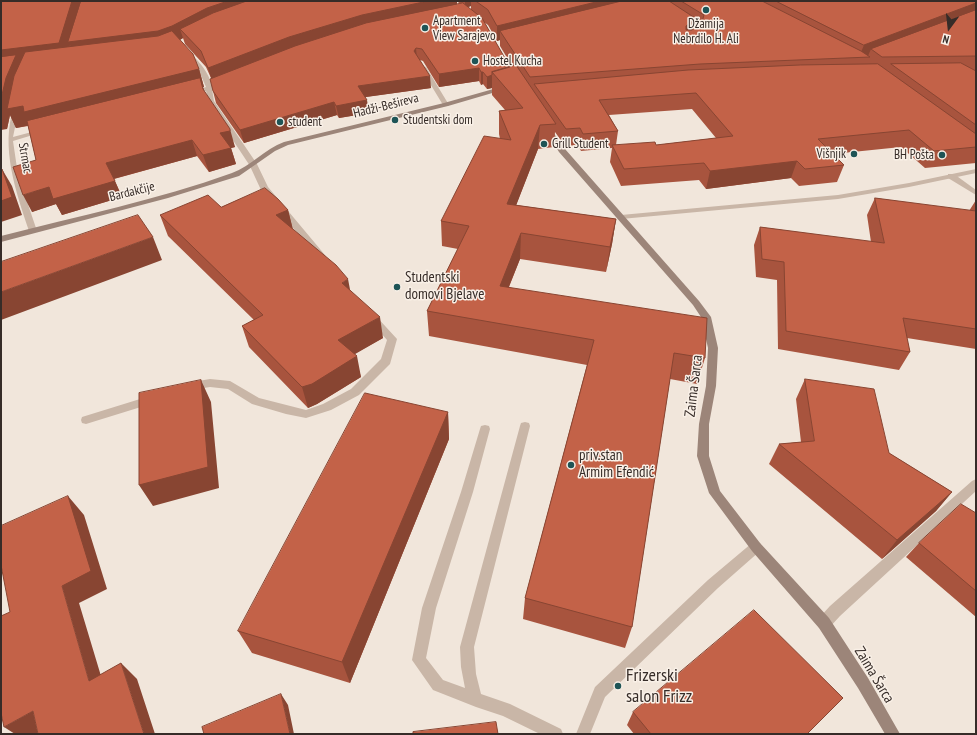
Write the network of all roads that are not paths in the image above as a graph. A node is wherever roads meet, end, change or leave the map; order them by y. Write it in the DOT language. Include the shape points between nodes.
graph roads {
  1 [pos="184,50"];
  2 [pos="419,62"];
  3 [pos="231,80"];
  4 [pos="511,86"];
  5 [pos="209,88"];
  6 [pos="186,94"];
  7 [pos="18,102"];
  8 [pos="446,105"];
  9 [pos="542,120"];
  10 [pos="47,130"];
  11 [pos="9,140"];
  12 [pos="263,155"];
  13 [pos="253,164"];
  14 [pos="976,171"];
  15 [pos="951,176"];
  16 [pos="976,193"];
  17 [pos="621,217"];
  18 [pos="33,231"];
  19 [pos="1,239"];
  20 [pos="330,267"];
  21 [pos="366,309"];
  22 [pos="179,390"];
  23 [pos="164,395"];
  24 [pos="86,420"];
  25 [pos="525,426"];
  26 [pos="485,429"];
  27 [pos="976,484"];
  28 [pos="756,547"];
  29 [pos="824,623"];
  30 [pos="476,700"];
  31 [pos="556,734"];
  32 [pos="583,734"];
  33 [pos="893,734"];
  1 -- 5 [label="street" via="200,67"];
  2 -- 8 [label="street"];
  3 -- 5 [label="street"];
  4 -- 8 [label="street, Hadži-Bešireva"];
  5 -- 6 [label="street"];
  5 -- 13 [label="street" via="212,104"];
  7 -- 11 [label="street, Strmac"];
  8 -- 12 [label="street, Hadži-Bešireva" via="306,137 276,147"];
  9 -- 17 [label="street, Zaima Šarca" via="562,150"];
  10 -- 11 [label="street"];
  11 -- 18 [label="street, Strmac" via="14,175"];
  12 -- 13 [label="street, Bardakčije"];
  13 -- 18 [label="street, Bardakčije" via="236,174 184,191"];
  13 -- 20 [label="street" via="264,188"];
  14 -- 15 [label="street"];
  15 -- 16 [label="street"];
  15 -- 17 [label="street" via="838,197"];
  17 -- 28 [label="street, Zaima Šarca" via="706,317 713,348 703,456 715,493"];
  18 -- 19 [label="street, Bardakčije"];
  21 -- 22 [label="street" via="392,339 386,361 355,392 327,407 306,414 286,410 256,401 230,385 210,383"];
  23 -- 24 [label="street"];
  25 -- 30 [label="street" via="467,647 466,664"];
  26 -- 30 [label="street" via="430,608 419,660 438,685"];
  27 -- 29 [label="street"];
  28 -- 29 [label="street, Zaima Šarca"];
  28 -- 32 [label="street" via="713,584 600,692"];
  29 -- 33 [label="street, Zaima Šarca"];
  30 -- 31 [label="street" via="506,709"];
}
